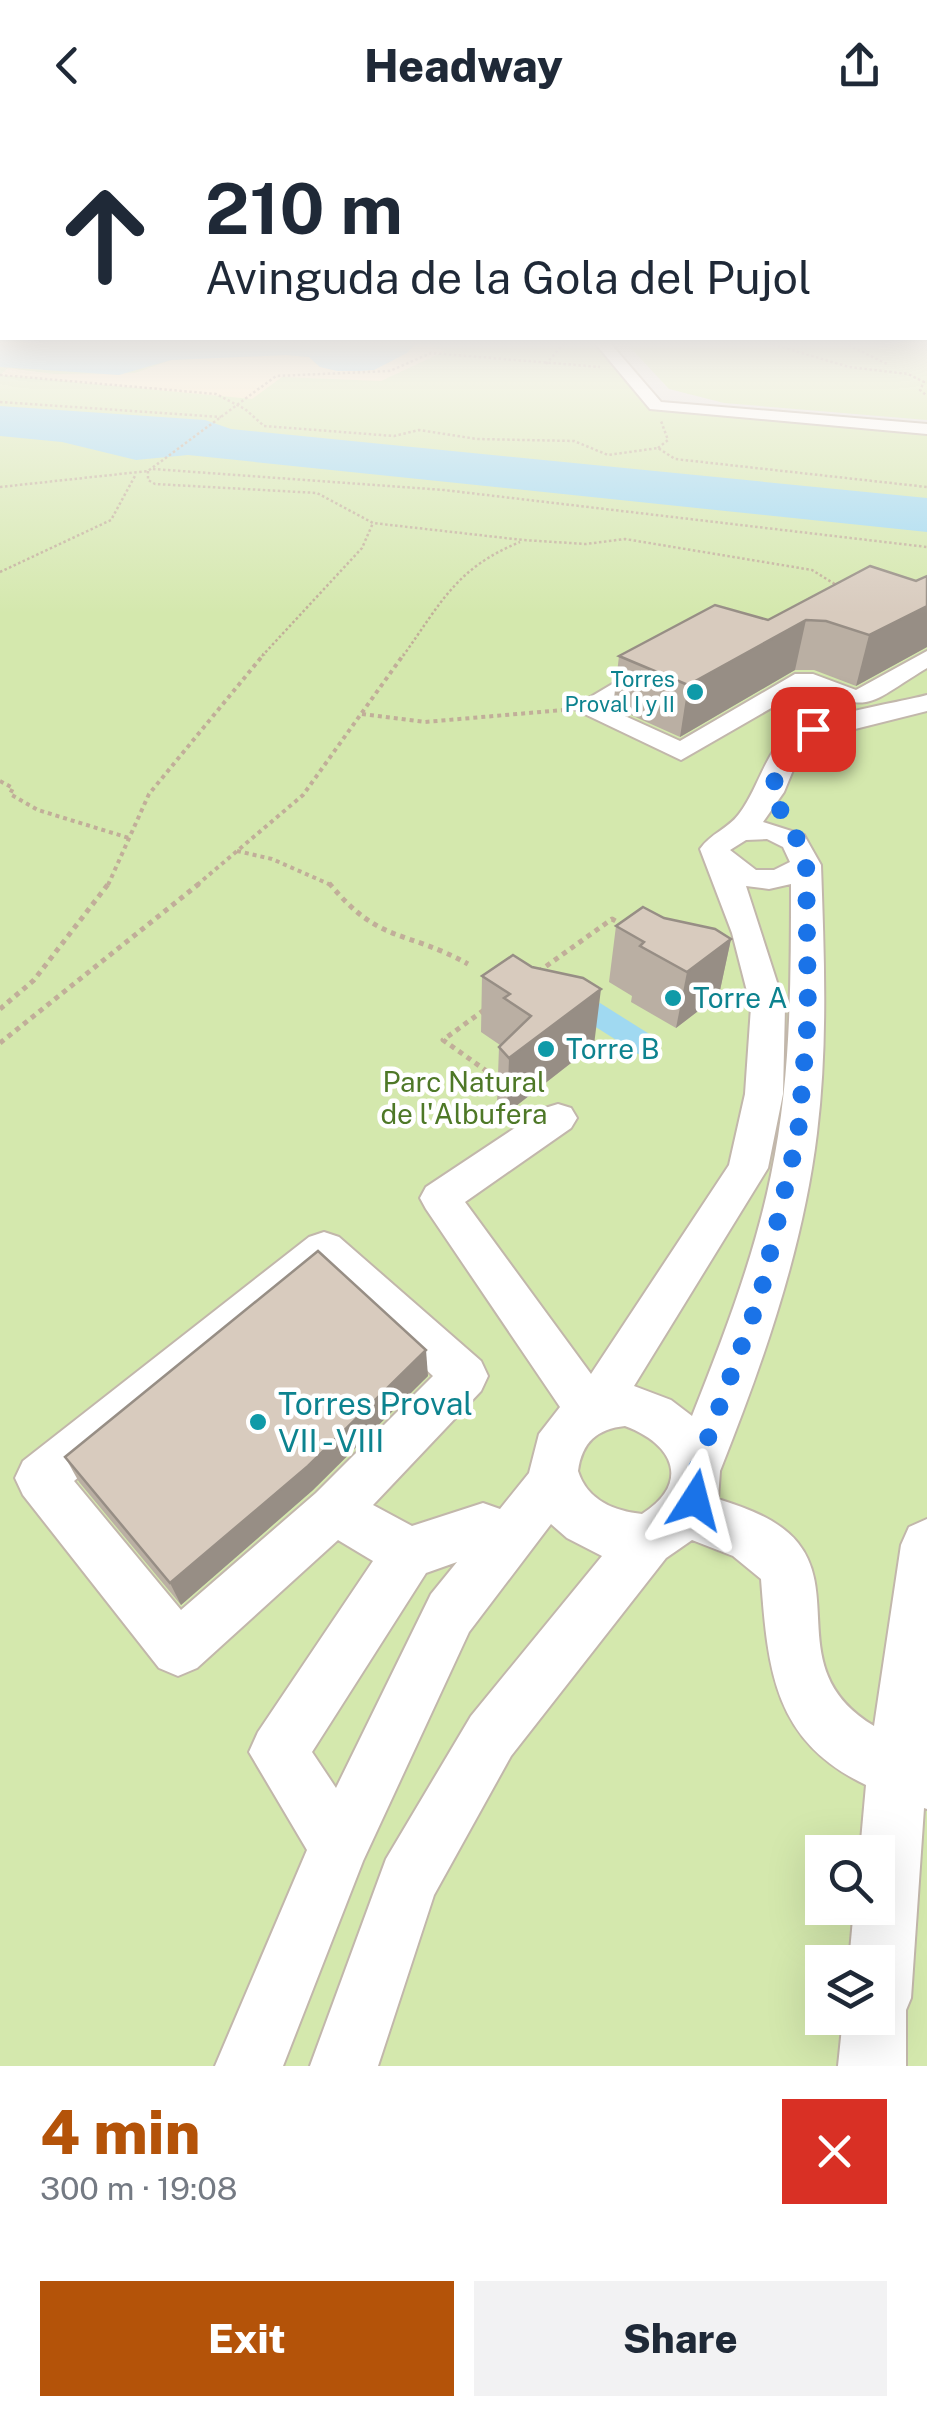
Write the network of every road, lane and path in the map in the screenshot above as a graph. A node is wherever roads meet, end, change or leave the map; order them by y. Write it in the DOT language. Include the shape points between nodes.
graph roads {
  1 [pos="203,433"];
  2 [pos="357,433"];
  3 [pos="407,433"];
  4 [pos="448,433"];
  5 [pos="667,433"];
  6 [pos="658,448"];
  7 [pos="150,470"];
  8 [pos="136,474"];
  9 [pos="330,480"];
  10 [pos="0,488"];
  11 [pos="927,488"];
  12 [pos="317,493"];
  13 [pos="373,523"];
  14 [pos="523,540"];
  15 [pos="927,548"];
  16 [pos="0,572"];
  17 [pos="840,587"];
  18 [pos="688,650"];
  19 [pos="927,658"];
  20 [pos="927,703"];
  21 [pos="586,708"];
  22 [pos="362,714"];
  23 [pos="745,714"];
  24 [pos="818,730"];
  25 [pos="788,749"];
  26 [pos="0,781"];
  27 [pos="770,792"];
  28 [pos="742,830"];
  29 [pos="129,838"];
  30 [pos="237,851"];
  31 [pos="802,855"];
  32 [pos="723,867"];
  33 [pos="628,928"];
  34 [pos="468,964"];
  35 [pos="535,974"];
  36 [pos="489,1007"];
  37 [pos="0,1008"];
  38 [pos="0,1043"];
  39 [pos="506,1084"];
  40 [pos="558,1118"];
  41 [pos="592,1410"];
  42 [pos="556,1478"];
  43 [pos="678,1507"];
  44 [pos="334,1510"];
  45 [pos="509,1536"];
  46 [pos="927,1545"];
  47 [pos="408,1553"];
  48 [pos="912,1775"];
  49 [pos="339,1846"];
  50 [pos="886,1945"];
  51 [pos="875,2035"];
  52 [pos="249,2066"];
  53 [pos="344,2066"];
  54 [pos="872,2066"];
  1 -- 7 [label="path"];
  2 -- 3 [label="path"];
  4 -- 6 [label="path" via="574,441 608,454"];
  5 -- 6 [label="path"];
  6 -- 11 [label="path" via="675,459"];
  7 -- 8 [label="path"];
  7 -- 9 [label="path"];
  7 -- 12 [label="path" via="148,480 156,484"];
  8 -- 10 [label="path"];
  8 -- 16 [label="path" via="111,520"];
  9 -- 12 [label="path"];
  9 -- 15 [label="path"];
  12 -- 13 [label="path"];
  13 -- 14 [label="path"];
  13 -- 29 [label="path" via="362,548 232,689 149,794"];
  14 -- 17 [label="path" via="586,544 625,538 812,570"];
  14 -- 22 [label="path" via="462,574"];
  18 -- 21 [label="street"];
  19 -- 23 [label="street" via="858,699 804,679"];
  20 -- 24 [label="street"];
  21 -- 22 [label="path" via="425,722"];
  21 -- 23 [label="street" via="681,752"];
  22 -- 30 [label="path" via="302,794"];
  23 -- 24 [label="street"];
  23 -- 25 [label="street"];
  24 -- 25 [label="street"];
  25 -- 27 [label="street"];
  26 -- 29 [label="path" via="38,810"];
  27 -- 28 [label="street"];
  27 -- 31 [label="street"];
  28 -- 31 [label="street" via="772,832"];
  28 -- 32 [label="street" via="722,837 714,849"];
  29 -- 37 [label="path" via="105,890 34,980"];
  30 -- 34 [label="path" via="326,881 356,916 385,934 437,947"];
  30 -- 38 [label="path"];
  31 -- 32 [label="street" via="788,879 749,880"];
  31 -- 43 [label="street" via="808,1018 798,1134 760,1296"];
  32 -- 41 [label="street" via="768,1007 764,1094 748,1168"];
  33 -- 35 [label="path" via="612,919"];
  36 -- 39 [label="path" via="442,1040"];
  40 -- 41 [label="street" via="440,1198"];
  41 -- 42 [label="street" via="562,1438"];
  41 -- 43 [label="street" via="637,1407 658,1415 690,1447"];
  42 -- 43 [label="street" via="579,1519 624,1540"];
  42 -- 45 [label="street"];
  43 -- 48 [label="street" via="752,1536 785,1567 801,1684 830,1730 867,1759"];
  43 -- 53 [label="street" via="491,1736 408,1881"];
  44 -- 44 [label="street" via="178,1649 40,1478 324,1249 466,1376"];
  44 -- 47 [label="street"];
  45 -- 47 [label="street" via="483,1528"];
  45 -- 49 [label="street" via="450,1613"];
  46 -- 48 [label="street"];
  47 -- 49 [label="street" via="278,1752"];
  48 -- 50 [label="street"];
  49 -- 52 [label="street"];
  51 -- 54 [label="street"];
}
